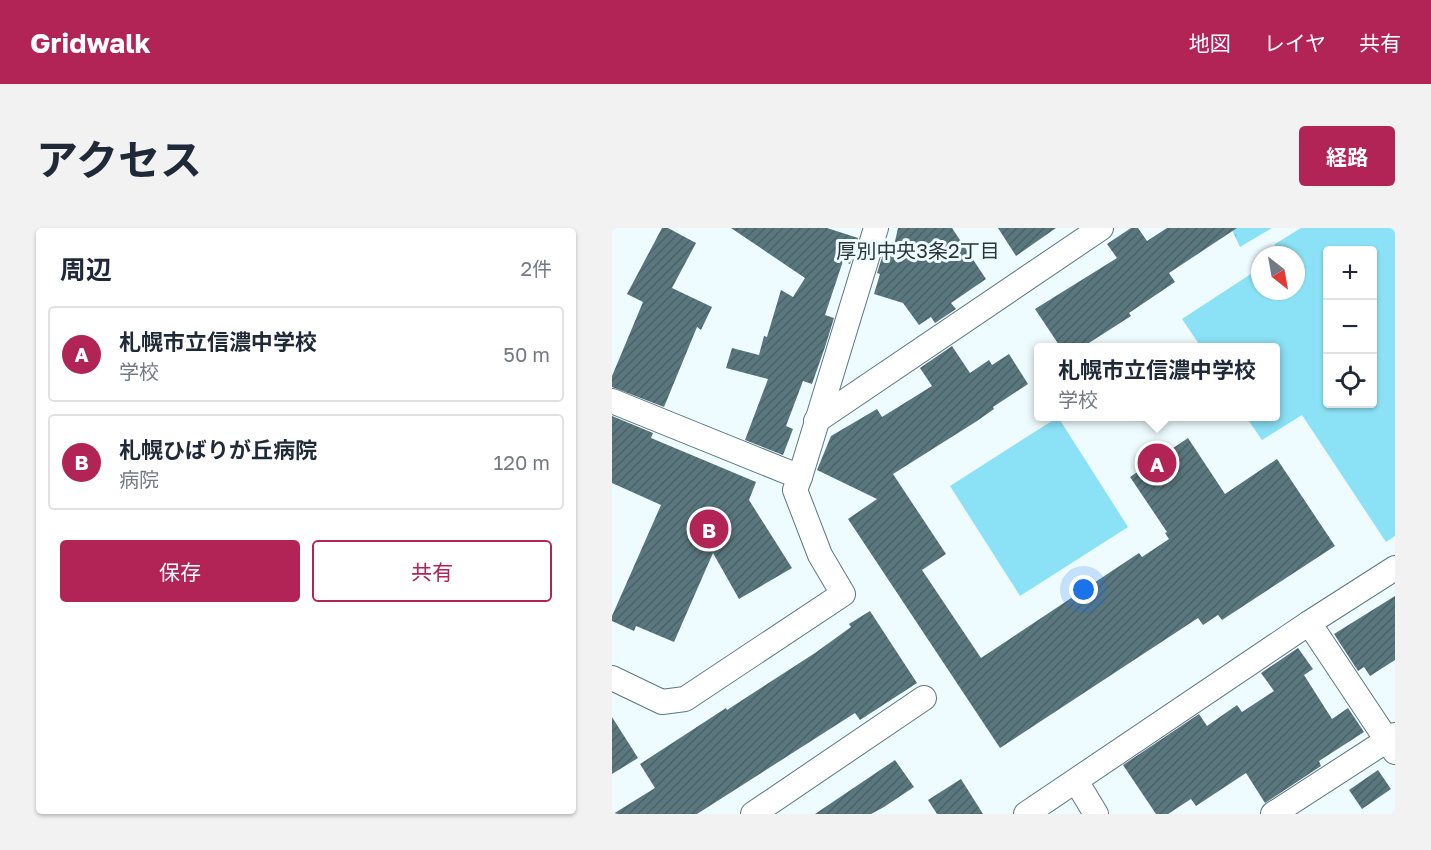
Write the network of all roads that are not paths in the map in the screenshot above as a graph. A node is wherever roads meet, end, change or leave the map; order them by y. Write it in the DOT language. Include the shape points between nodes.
graph roads {
  1 [pos="876,228"];
  2 [pos="1101,228"];
  3 [pos="612,400"];
  4 [pos="816,421"];
  5 [pos="800,477"];
  6 [pos="1395,568"];
  7 [pos="1309,623"];
  8 [pos="612,678"];
  9 [pos="924,698"];
  10 [pos="1392,742"];
  11 [pos="1076,781"];
  12 [pos="753,814"];
  13 [pos="1026,814"];
  14 [pos="1096,814"];
  15 [pos="1273,814"];
  1 -- 4 [label="street"];
  2 -- 4 [label="street"];
  3 -- 5 [label="street"];
  4 -- 5 [label="street"];
  5 -- 8 [label="street" via="795,490 820,555 843,594 685,699 662,702"];
  6 -- 7 [label="street"];
  7 -- 10 [label="street"];
  7 -- 11 [label="street"];
  9 -- 12 [label="street"];
  10 -- 15 [label="street"];
  11 -- 13 [label="street"];
  11 -- 14 [label="street"];
}
